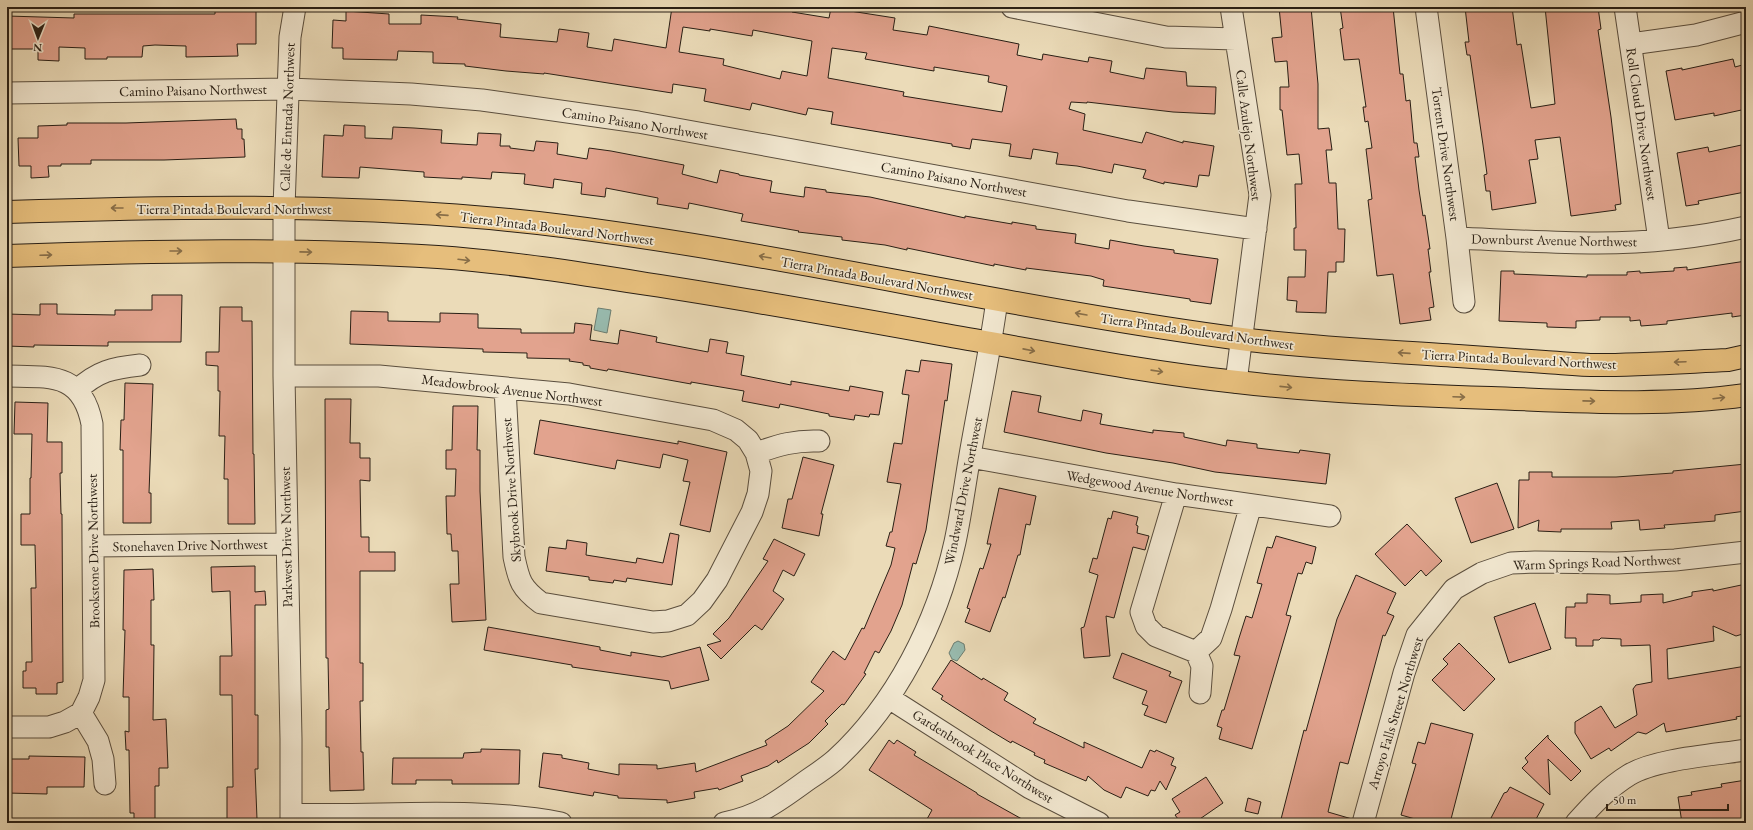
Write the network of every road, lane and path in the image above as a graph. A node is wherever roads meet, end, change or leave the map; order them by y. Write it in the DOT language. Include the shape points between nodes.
graph roads {
  1 [pos="295,7"];
  2 [pos="1012,7"];
  3 [pos="1231,7"];
  4 [pos="1426,7"];
  5 [pos="1626,7"];
  6 [pos="1746,22"];
  7 [pos="1236,39"];
  8 [pos="1631,44"];
  9 [pos="289,89"];
  10 [pos="7,93"];
  11 [pos="284,208"];
  12 [pos="7,212"];
  13 [pos="1746,227"];
  14 [pos="1256,229"];
  15 [pos="1457,238"];
  16 [pos="1659,240"];
  17 [pos="284,252"];
  18 [pos="7,256"];
  19 [pos="996,300"];
  20 [pos="1464,302"];
  21 [pos="1241,339"];
  22 [pos="991,343"];
  23 [pos="1746,356"];
  24 [pos="140,365"];
  25 [pos="7,376"];
  26 [pos="284,376"];
  27 [pos="1236,382"];
  28 [pos="505,388"];
  29 [pos="77,390"];
  30 [pos="1746,395"];
  31 [pos="819,441"];
  32 [pos="756,453"];
  33 [pos="970,457"];
  34 [pos="1176,494"];
  35 [pos="1251,505"];
  36 [pos="1330,516"];
  37 [pos="286,544"];
  38 [pos="94,546"];
  39 [pos="1746,552"];
  40 [pos="1454,590"];
  41 [pos="1196,652"];
  42 [pos="1200,693"];
  43 [pos="889,698"];
  44 [pos="81,713"];
  45 [pos="7,727"];
  46 [pos="1746,750"];
  47 [pos="105,784"];
  48 [pos="291,818"];
  49 [pos="737,822"];
  50 [pos="561,823"];
  51 [pos="1099,823"];
  52 [pos="1363,823"];
  53 [pos="1576,823"];
  1 -- 9 [label="street, Calle de Entrada Northwest" via="290,37"];
  2 -- 7 [label="street" via="1166,37"];
  3 -- 7 [label="street, Calle Azulejo Northwest"];
  4 -- 15 [label="street, Torrent Drive Northwest"];
  5 -- 8 [label="street, Roll Cloud Drive Northwest"];
  6 -- 8 [label="street" via="1696,35"];
  7 -- 14 [label="street, Calle Azulejo Northwest" via="1260,195"];
  8 -- 16 [label="street, Roll Cloud Drive Northwest"];
  9 -- 10 [label="street, Camino Paisano Northwest"];
  9 -- 11 [label="street, Calle de Entrada Northwest"];
  9 -- 14 [label="street, Camino Paisano Northwest" via="482,100 638,122 1128,211"];
  11 -- 12 [label="main road, Tierra Pintada Boulevard Northwest, one-way" via="110,208"];
  11 -- 17 [label="street, Calle de Entrada Northwest"];
  19 -- 11 [label="main road, Tierra Pintada Boulevard Northwest, one-way" via="753,255 561,226 397,211"];
  13 -- 16 [label="street, Downburst Avenue Northwest" via="1715,234"];
  14 -- 21 [label="street, Calle Azulejo Northwest"];
  15 -- 16 [label="street, Downburst Avenue Northwest" via="1598,243"];
  15 -- 20 [label="street, Torrent Drive Northwest"];
  18 -- 17 [label="main road, one-way" via="142,252"];
  17 -- 22 [label="main road, one-way" via="442,257 549,270 650,284"];
  17 -- 26 [label="street, Parkwest Drive Northwest"];
  21 -- 19 [label="main road, Tierra Pintada Boulevard Northwest, one-way"];
  19 -- 22 [label="street, Windward Drive Northwest"];
  23 -- 21 [label="main road, Tierra Pintada Boulevard Northwest, one-way" via="1728,360 1594,366 1314,347"];
  21 -- 27 [label="street, Calle Azulejo Northwest"];
  22 -- 27 [label="main road, one-way" via="1137,369"];
  22 -- 33 [label="street, Windward Drive Northwest"];
  24 -- 29 [label="street" via="108,370 91,377"];
  25 -- 29 [label="street" via="51,376"];
  26 -- 28 [label="street, Meadowbrook Avenue Northwest" via="379,376"];
  26 -- 37 [label="street, Parkwest Drive Northwest"];
  27 -- 30 [label="main road, one-way" via="1328,392 1570,401 1696,401"];
  28 -- 32 [label="street, Meadowbrook Avenue Northwest" via="569,394 713,420 736,430 748,440"];
  28 -- 32 [label="street, Skybrook Drive Northwest" via="514,557 518,577 526,592 540,603 653,622 668,621 687,615 702,601 717,580 752,512 758,494 761,471"];
  29 -- 38 [label="street, Brookstone Drive Northwest" via="89,410 92,424"];
  31 -- 32 [label="street" via="801,440 780,444"];
  33 -- 34 [label="street, Wedgewood Avenue Northwest"];
  33 -- 43 [label="street, Windward Drive Northwest" via="955,543 940,594 918,647"];
  34 -- 35 [label="street, Wedgewood Avenue Northwest"];
  34 -- 41 [label="street" via="1141,612 1146,626 1156,636"];
  35 -- 36 [label="street, Wedgewood Avenue Northwest"];
  35 -- 41 [label="street" via="1211,638"];
  37 -- 38 [label="street, Stonehaven Drive Northwest"];
  37 -- 48 [label="street, Parkwest Drive Northwest"];
  38 -- 44 [label="street, Brookstone Drive Northwest" via="94,680"];
  39 -- 40 [label="street, Warm Springs Road Northwest" via="1675,560 1512,563 1482,573"];
  40 -- 52 [label="street, Arroyo Falls Street Northwest" via="1417,635 1404,673"];
  41 -- 42 [label="street" via="1202,666"];
  43 -- 49 [label="street, Windward Drive Northwest" via="858,736 834,760 772,806"];
  43 -- 51 [label="street, Gardenbrook Place Northwest" via="1030,788"];
  44 -- 45 [label="street" via="49,727"];
  44 -- 47 [label="street" via="98,741 103,759"];
  46 -- 53 [label="street" via="1661,764 1630,775 1599,797"];
  48 -- 50 [label="street" via="475,813"];
}
